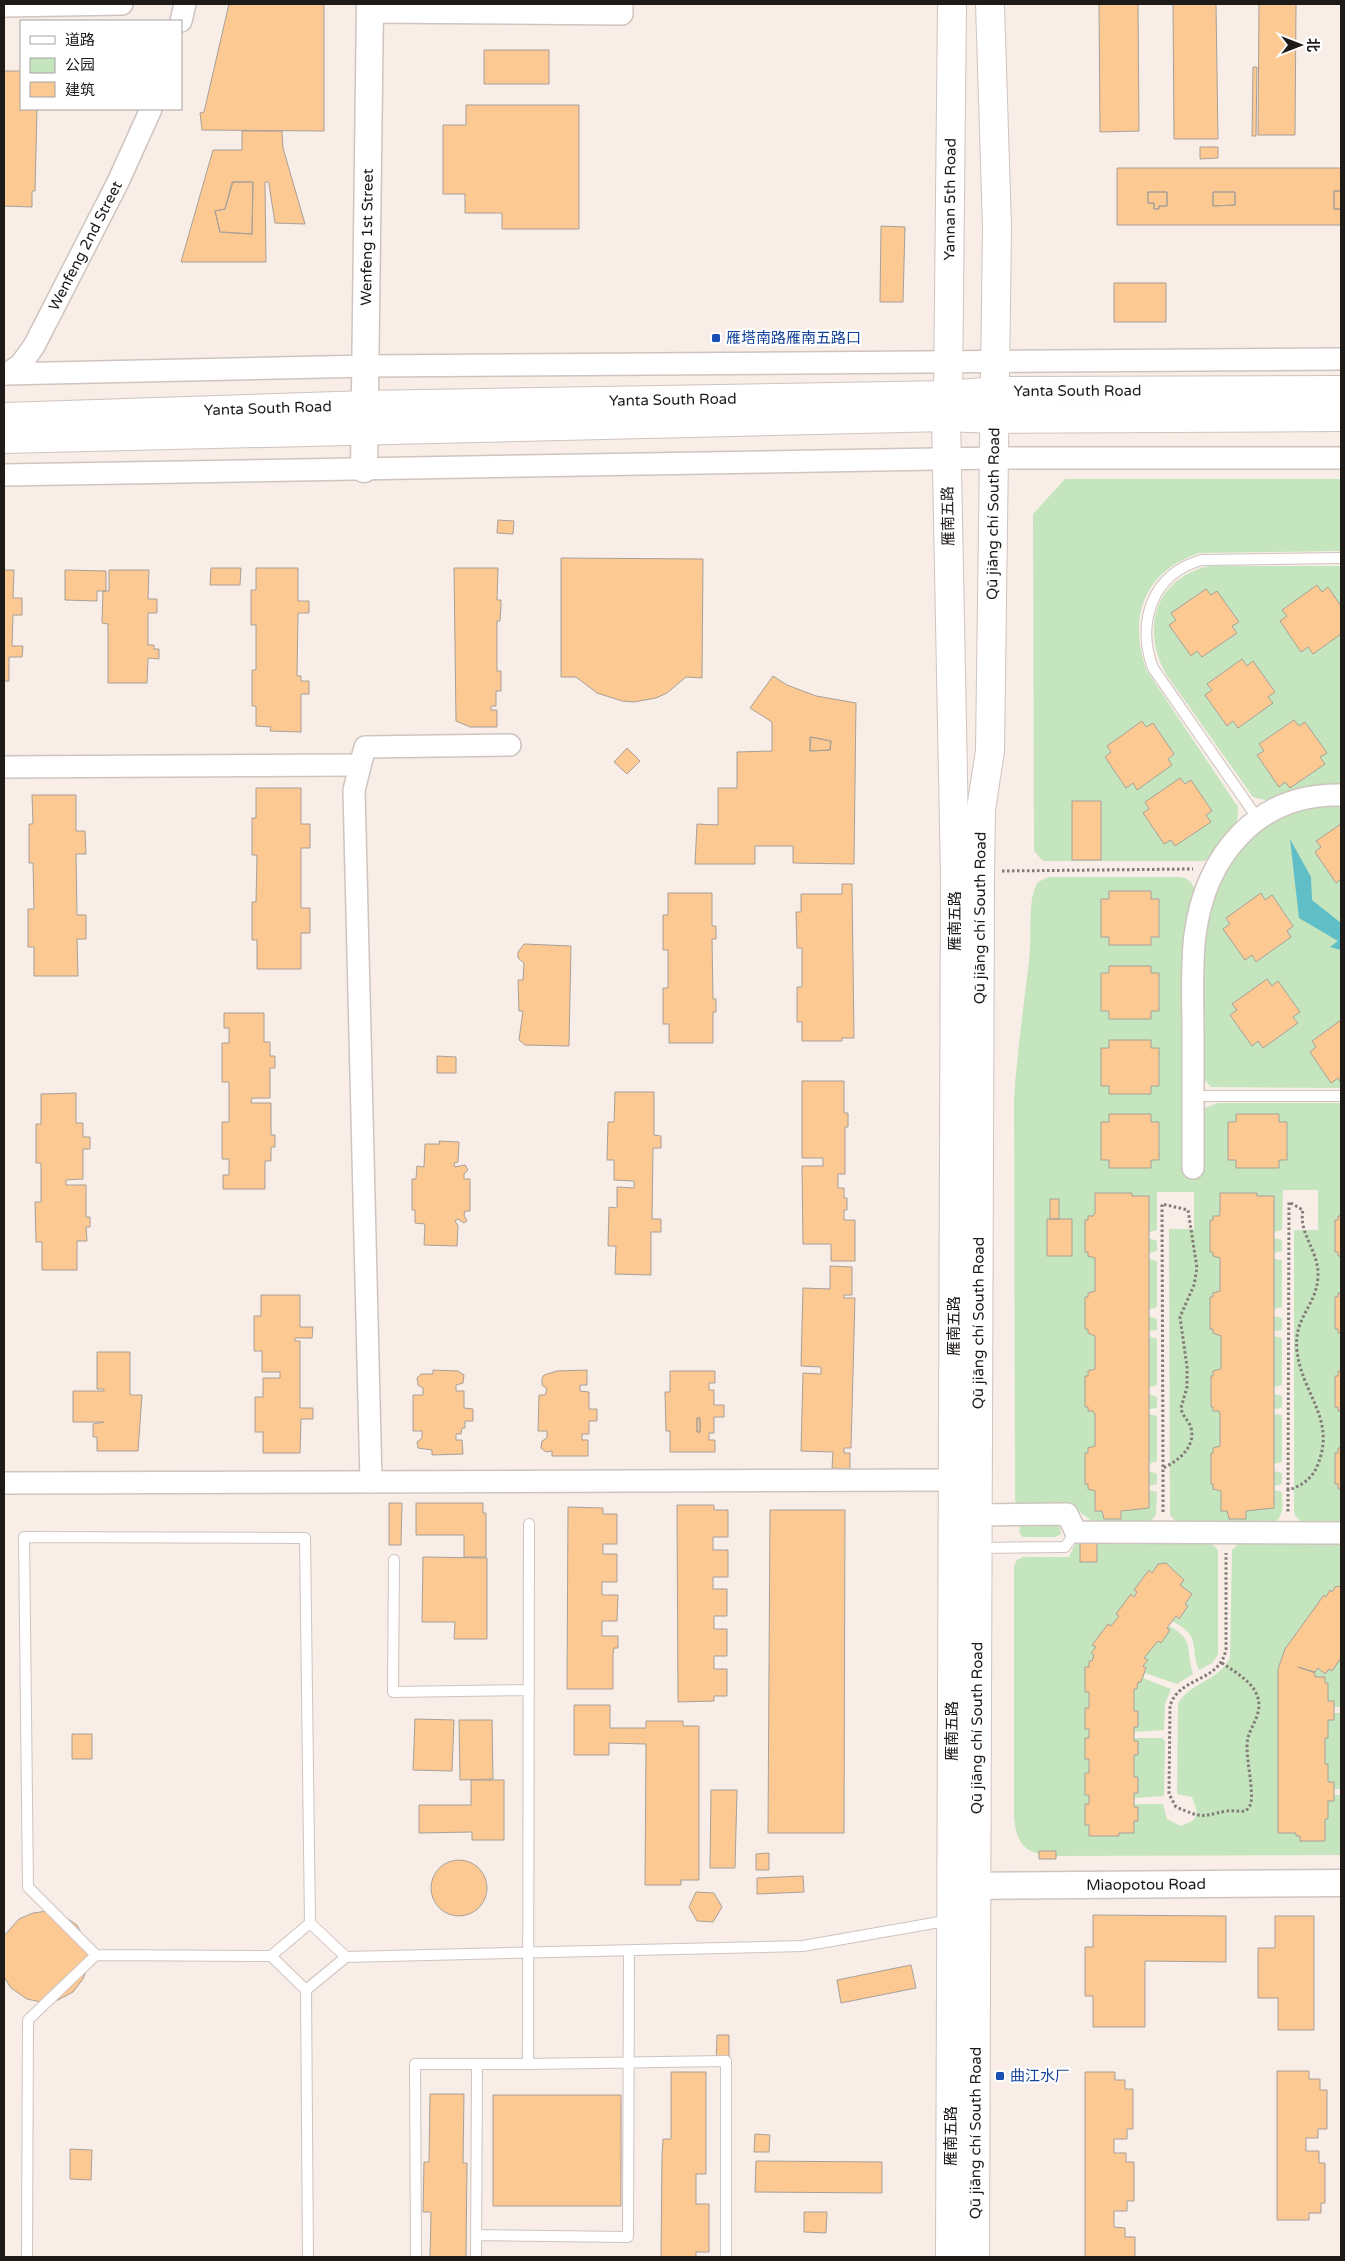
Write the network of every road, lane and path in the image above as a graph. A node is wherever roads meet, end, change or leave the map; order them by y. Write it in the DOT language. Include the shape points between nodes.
graph roads {
  1 [pos="122,4"];
  2 [pos="185,4"];
  3 [pos="622,4"];
  4 [pos="952,4"];
  5 [pos="990,4"];
  6 [pos="4,6"];
  7 [pos="370,8"];
  8 [pos="181,20"];
  9 [pos="151,110"];
  10 [pos="1341,359"];
  11 [pos="995,361"];
  12 [pos="948,362"];
  13 [pos="366,366"];
  14 [pos="6,374"];
  15 [pos="1341,390"];
  16 [pos="995,391"];
  17 [pos="947,406"];
  18 [pos="4,417"];
  19 [pos="1341,417"];
  20 [pos="366,418"];
  21 [pos="993,419"];
  22 [pos="4,439"];
  23 [pos="994,458"];
  24 [pos="1341,458"];
  25 [pos="947,459"];
  26 [pos="364,469"];
  27 [pos="4,476"];
  28 [pos="1341,558"];
  29 [pos="510,745"];
  30 [pos="360,765"];
  31 [pos="4,767"];
  32 [pos="1341,795"];
  33 [pos="1258,819"];
  34 [pos="1214,869"];
  35 [pos="980,871"];
  36 [pos="1193,1096"];
  37 [pos="1341,1096"];
  38 [pos="1193,1168"];
  39 [pos="1163,1468"];
  40 [pos="953,1480"];
  41 [pos="371,1482"];
  42 [pos="4,1483"];
  43 [pos="1288,1490"];
  44 [pos="977,1515"];
  45 [pos="529,1524"];
  46 [pos="1076,1532"];
  47 [pos="1162,1533"];
  48 [pos="1226,1533"];
  49 [pos="1288,1533"];
  50 [pos="1341,1533"];
  51 [pos="977,1548"];
  52 [pos="394,1560"];
  53 [pos="1222,1663"];
  54 [pos="530,1690"];
  55 [pos="1341,1883"];
  56 [pos="964,1886"];
  57 [pos="952,1920"];
  58 [pos="310,1923"];
  59 [pos="629,1951"];
  60 [pos="530,1953"];
  61 [pos="96,1955"];
  62 [pos="271,1956"];
  63 [pos="346,1958"];
  64 [pos="306,1990"];
  65 [pos="628,2062"];
  66 [pos="477,2064"];
  67 [pos="528,2064"];
  68 [pos="476,2236"];
  69 [pos="27,2257"];
  70 [pos="308,2257"];
  71 [pos="416,2257"];
  72 [pos="476,2257"];
  73 [pos="726,2257"];
  74 [pos="950,2257"];
  75 [pos="975,2257"];
  1 -- 6 [label="street"];
  2 -- 8 [label="street"];
  3 -- 7 [label="street" via="622,14"];
  4 -- 12 [label="main road, Yannan 5th Road"];
  5 -- 11 [label="main road" via="996,190"];
  7 -- 13 [label="street, Wenfeng 1st Street"];
  9 -- 14 [label="street, Wenfeng 2nd Street" via="118,182 34,346 21,364"];
  10 -- 11 [label="street"];
  11 -- 12 [label="street"];
  11 -- 16 [label="main road"];
  12 -- 13 [label="street"];
  12 -- 17 [label="main road, Yannan 5th Road"];
  13 -- 14 [label="street"];
  13 -- 20 [label="street, Wenfeng 1st Street"];
  15 -- 16 [label="main road, Yanta South Road"];
  16 -- 17 [label="main road, Yanta South Road"];
  16 -- 21 [label="main road, Qū jiāng chí South Road"];
  17 -- 20 [label="main road, Yanta South Road"];
  17 -- 21 [label="main road, Yanta South Road"];
  17 -- 25 [label="main road, 雁南五路"];
  18 -- 20 [label="main road, Yanta South Road"];
  19 -- 21 [label="main road, Yanta South Road"];
  20 -- 22 [label="main road, Yanta South Road"];
  20 -- 26 [label="street, Wenfeng 1st Street"];
  21 -- 23 [label="main road, Qū jiāng chí South Road"];
  23 -- 24 [label="street"];
  23 -- 25 [label="street"];
  23 -- 35 [label="main road, Qū jiāng chí South Road" via="990,751 981,809"];
  25 -- 26 [label="street"];
  25 -- 40 [label="main road, 雁南五路" via="955,878"];
  26 -- 27 [label="street"];
  28 -- 33 [label="lane" via="1220,558 1196,562 1170,575 1149,610 1146,639 1154,668"];
  29 -- 30 [label="street" via="365,747"];
  30 -- 31 [label="street"];
  30 -- 41 [label="street" via="354,790"];
  32 -- 33 [label="street" via="1292,802"];
  33 -- 34 [label="street" via="1234,840"];
  34 -- 35 [label="path"];
  34 -- 36 [label="street" via="1203,895 1195,937"];
  35 -- 44 [label="main road, Qū jiāng chí South Road"];
  36 -- 37 [label="lane"];
  36 -- 38 [label="street"];
  39 -- 39 [label="path" via="1162,1243 1162,1204 1188,1210 1198,1268 1180,1320 1187,1351 1187,1387 1181,1408 1190,1427 1191,1438 1181,1458"];
  39 -- 47 [label="path"];
  40 -- 41 [label="street"];
  40 -- 56 [label="main road, 雁南五路"];
  41 -- 42 [label="street"];
  43 -- 43 [label="path" via="1288,1460 1289,1202 1302,1210 1302,1224 1317,1264 1317,1288 1299,1324 1297,1349 1302,1376 1322,1419 1324,1439 1315,1472 1303,1484"];
  43 -- 49 [label="path"];
  44 -- 46 [label="street" via="1067,1514"];
  44 -- 51 [label="main road, Qū jiāng chí South Road"];
  45 -- 54 [label="lane"];
  46 -- 47 [label="street"];
  46 -- 51 [label="lane" via="1065,1547"];
  47 -- 48 [label="street"];
  48 -- 49 [label="street"];
  48 -- 53 [label="path" via="1226,1649"];
  49 -- 50 [label="street"];
  51 -- 56 [label="main road, Qū jiāng chí South Road"];
  52 -- 54 [label="lane" via="393,1692"];
  53 -- 53 [label="path" via="1249,1682 1258,1698 1258,1714 1247,1745 1250,1804 1246,1811 1200,1816 1176,1807 1169,1794 1170,1706 1182,1689"];
  54 -- 60 [label="lane"];
  55 -- 56 [label="street, Miaopotou Road"];
  56 -- 57 [label="main road, 雁南五路"];
  56 -- 75 [label="main road, Qū jiāng chí South Road"];
  57 -- 59 [label="lane" via="803,1946"];
  57 -- 74 [label="main road, 雁南五路"];
  58 -- 61 [label="lane" via="305,1538 24,1537 28,1887"];
  58 -- 62 [label="lane"];
  58 -- 63 [label="lane"];
  59 -- 60 [label="lane"];
  59 -- 65 [label="lane"];
  60 -- 63 [label="lane"];
  60 -- 67 [label="lane"];
  61 -- 62 [label="lane"];
  61 -- 69 [label="lane" via="28,2020"];
  62 -- 64 [label="lane"];
  63 -- 64 [label="lane"];
  64 -- 70 [label="lane"];
  65 -- 67 [label="lane"];
  65 -- 68 [label="lane" via="628,2238"];
  65 -- 73 [label="lane" via="726,2061"];
  66 -- 67 [label="lane"];
  66 -- 68 [label="lane"];
  66 -- 71 [label="lane" via="415,2064"];
  68 -- 72 [label="lane"];
}
